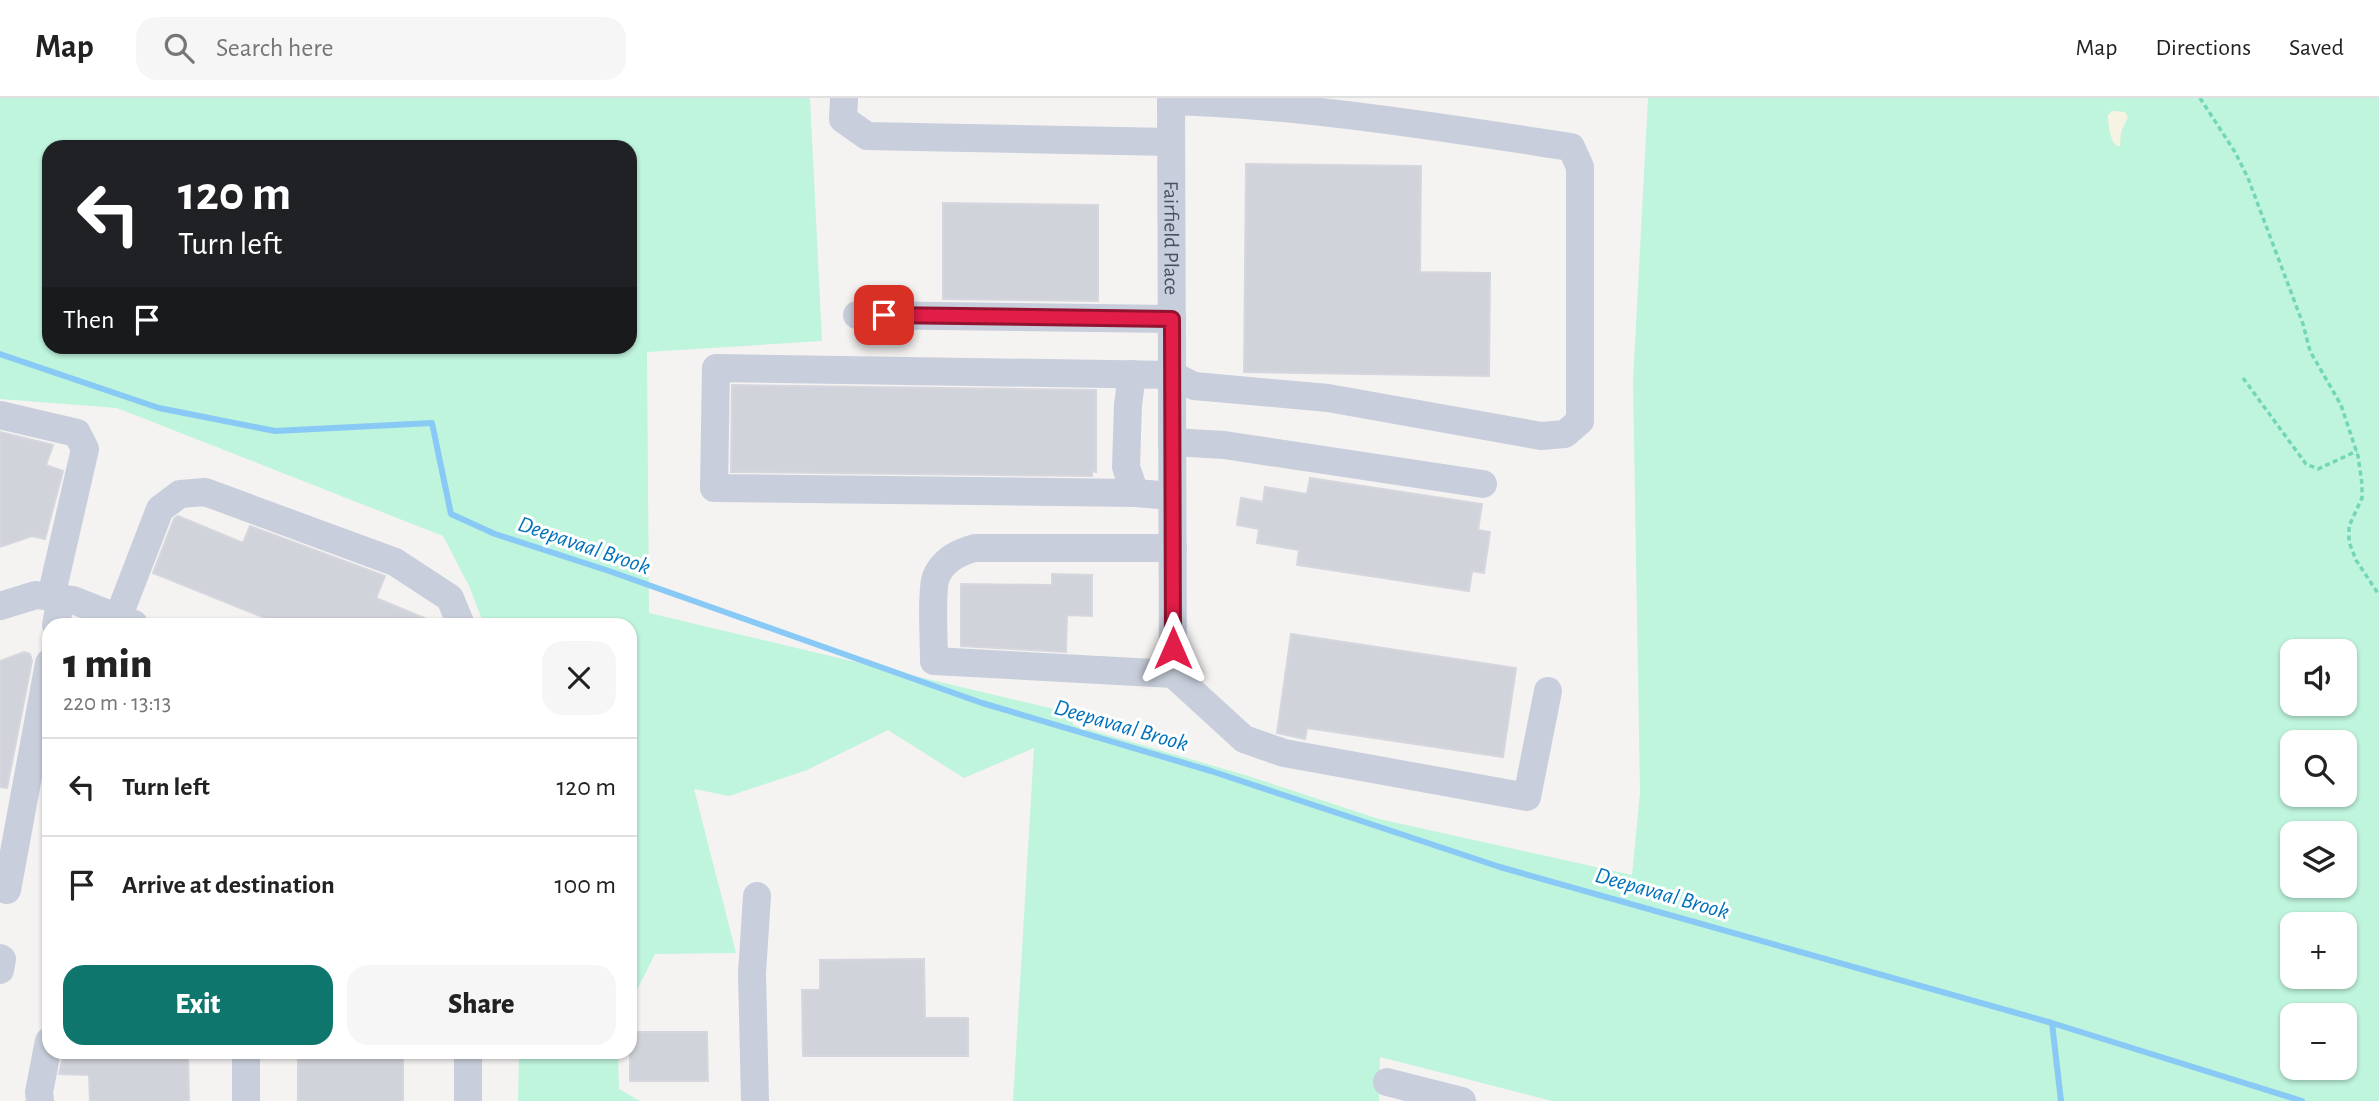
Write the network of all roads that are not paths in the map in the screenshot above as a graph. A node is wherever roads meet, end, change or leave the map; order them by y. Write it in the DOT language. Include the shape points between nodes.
graph roads {
  1 [pos="844,98"];
  2 [pos="1171,100"];
  3 [pos="1171,142"];
  4 [pos="857,315"];
  5 [pos="1172,319"];
  6 [pos="1132,374"];
  7 [pos="1172,375"];
  8 [pos="0,415"];
  9 [pos="1172,442"];
  10 [pos="1483,484"];
  11 [pos="1135,493"];
  12 [pos="1172,496"];
  13 [pos="1172,548"];
  14 [pos="0,606"];
  15 [pos="56,607"];
  16 [pos="119,618"];
  17 [pos="128,618"];
  18 [pos="458,618"];
  19 [pos="1173,674"];
  20 [pos="1548,691"];
  21 [pos="42,701"];
  22 [pos="0,888"];
  23 [pos="757,896"];
  24 [pos="0,958"];
  25 [pos="0,970"];
  26 [pos="45,1059"];
  27 [pos="246,1059"];
  28 [pos="468,1059"];
  29 [pos="1404,1090"];
  30 [pos="40,1101"];
  31 [pos="246,1101"];
  32 [pos="468,1101"];
  33 [pos="755,1101"];
  34 [pos="1462,1101"];
  1 -- 3 [label="street" via="843,119 867,136"];
  2 -- 3 [label="street, Fairfield Place"];
  2 -- 7 [label="street" via="1317,112 1571,147 1580,167 1580,421 1565,433 1541,436 1328,398 1194,386"];
  3 -- 5 [label="street, Fairfield Place"];
  4 -- 5 [label="street"];
  5 -- 7 [label="street, Fairfield Place"];
  6 -- 7 [label="street"];
  6 -- 11 [label="street" via="1126,467"];
  6 -- 11 [label="street" via="716,368 714,488"];
  7 -- 9 [label="street, Fairfield Place"];
  8 -- 15 [label="street" via="77,433 85,449"];
  9 -- 10 [label="street" via="1224,445"];
  9 -- 12 [label="street, Fairfield Place"];
  11 -- 12 [label="street"];
  12 -- 13 [label="street, Fairfield Place"];
  13 -- 19 [label="street, Fairfield Place"];
  13 -- 19 [label="street" via="975,548 962,552 949,559 936,577 933,629 934,661"];
  14 -- 15 [label="street" via="36,595"];
  15 -- 16 [label="street" via="73,600"];
  17 -- 18 [label="street" via="160,509 180,494 205,492 395,562 450,598"];
  19 -- 20 [label="street" via="1244,739 1284,754 1527,797"];
  21 -- 22 [label="street" via="7,890"];
  23 -- 33 [label="street" via="752,973"];
  24 -- 25 [label="street"];
  26 -- 30 [label="street"];
  27 -- 31 [label="street"];
  28 -- 32 [label="street"];
  29 -- 34 [label="street"];
}
